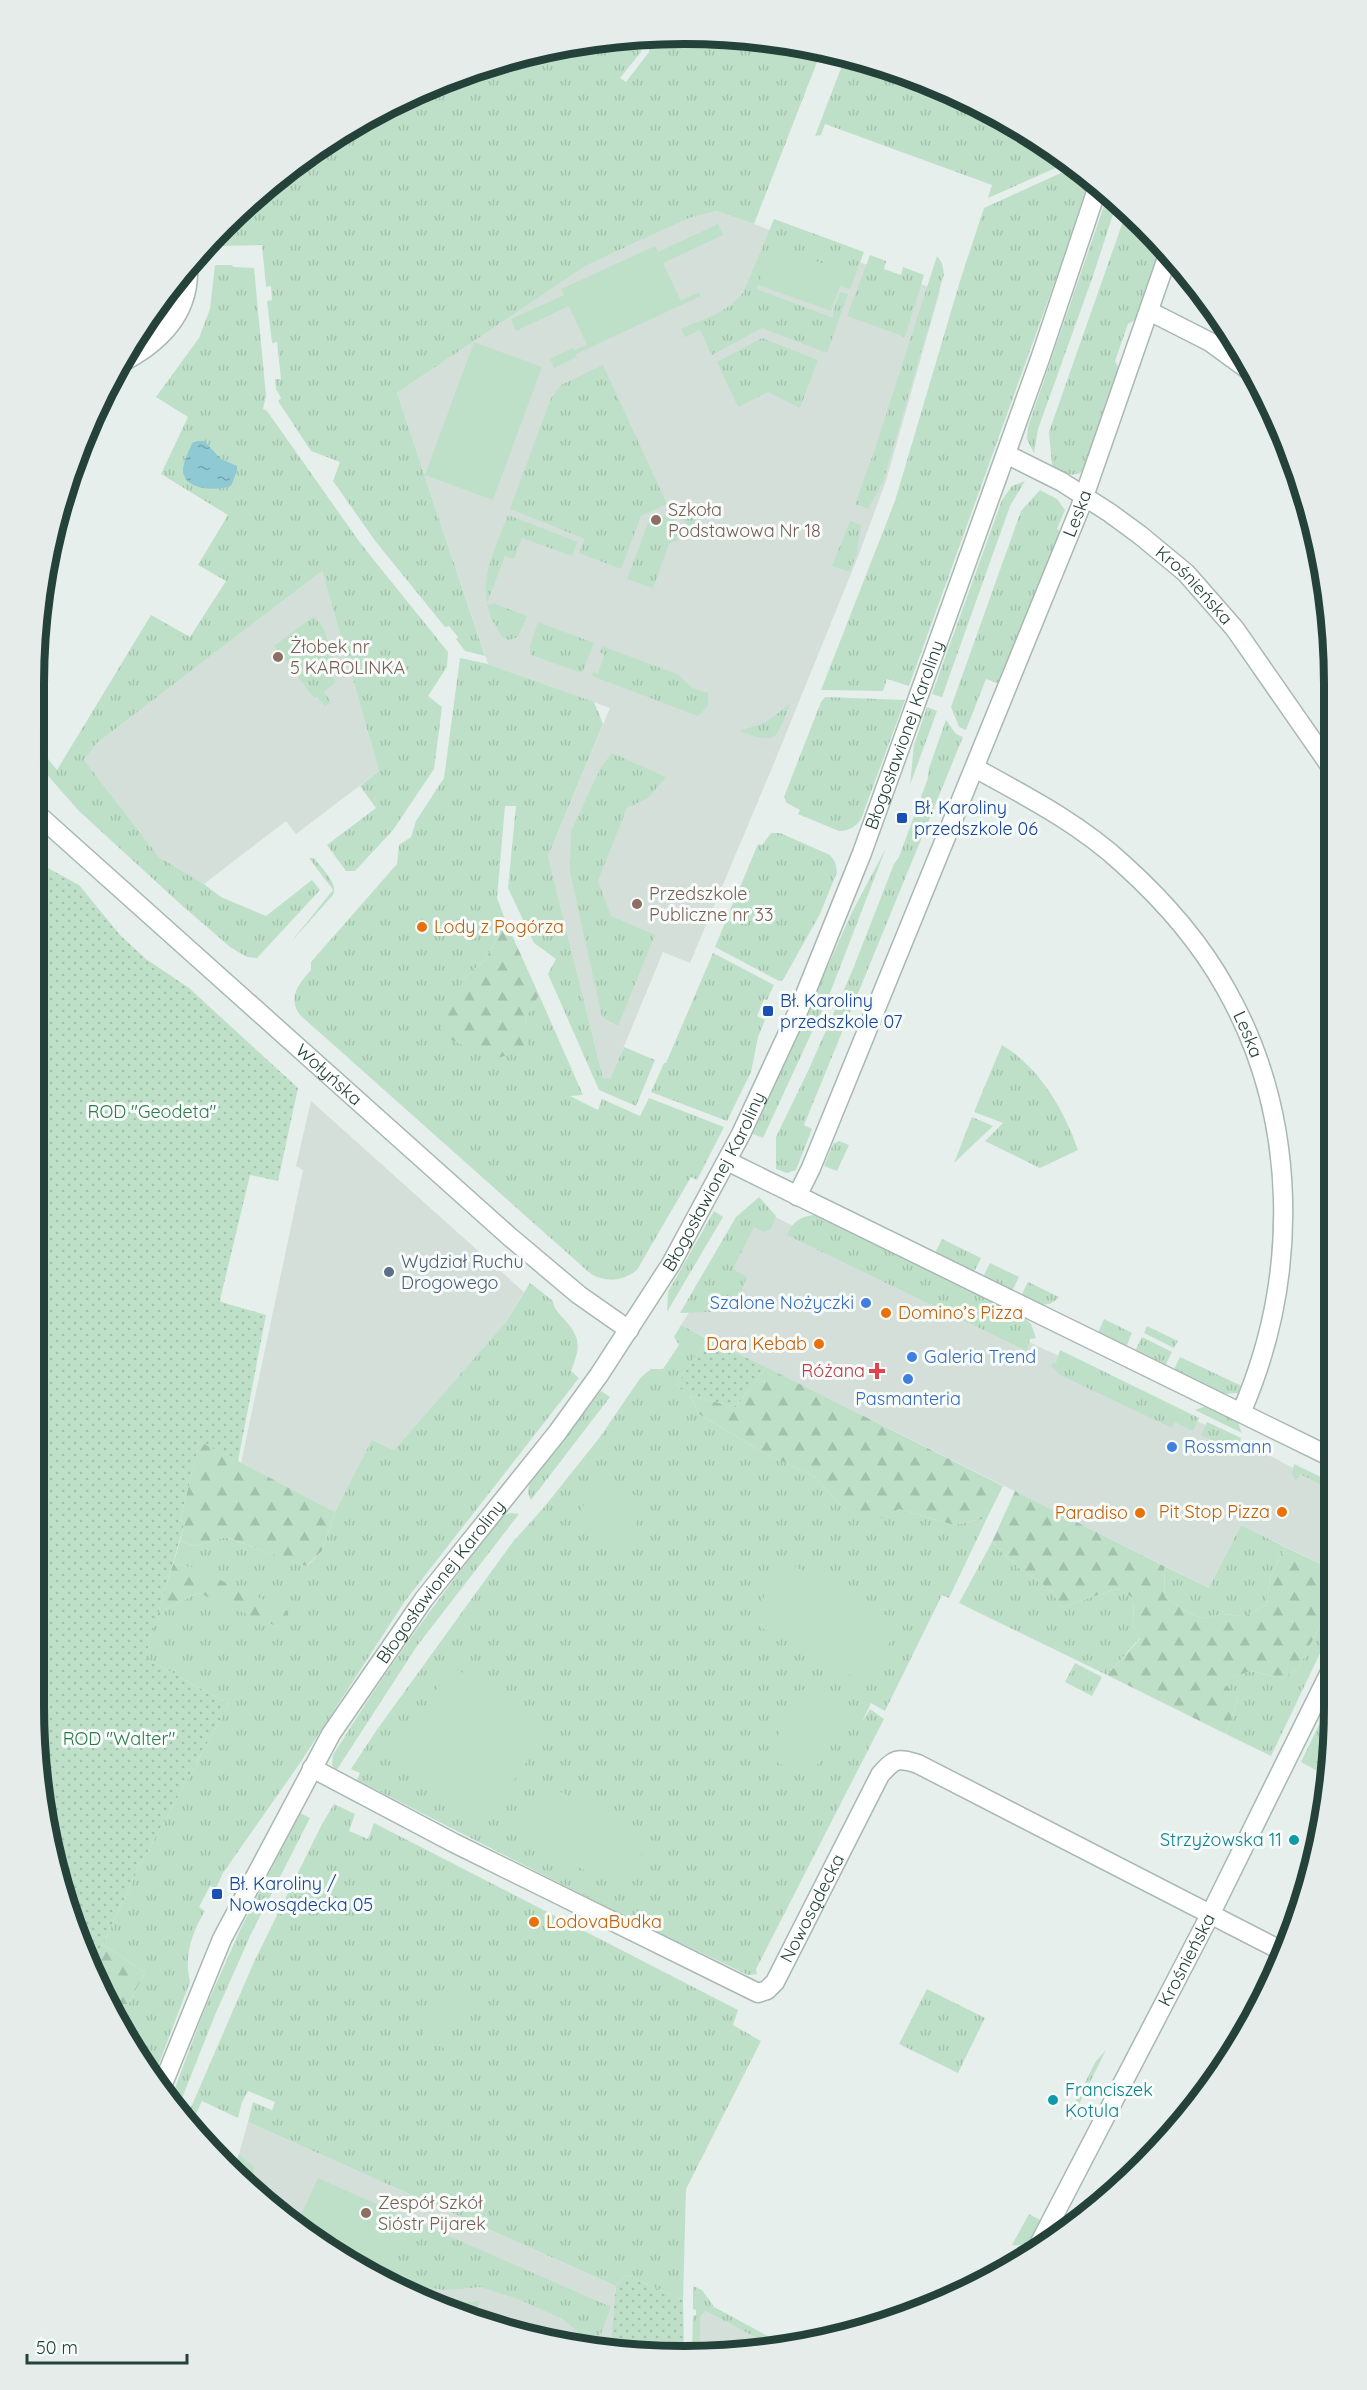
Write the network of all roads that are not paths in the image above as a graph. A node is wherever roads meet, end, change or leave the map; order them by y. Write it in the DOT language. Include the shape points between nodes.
graph roads {
  1 [pos="1095,194"];
  2 [pos="1165,263"];
  3 [pos="187,281"];
  4 [pos="1149,311"];
  5 [pos="134,355"];
  6 [pos="1237,362"];
  7 [pos="1005,454"];
  8 [pos="1084,496"];
  9 [pos="1324,757"];
  10 [pos="975,768"];
  11 [pos="44,820"];
  12 [pos="728,1161"];
  13 [pos="797,1196"];
  14 [pos="629,1330"];
  15 [pos="1242,1413"];
  16 [pos="1324,1454"];
  17 [pos="1324,1684"];
  18 [pos="312,1768"];
  19 [pos="1210,1915"];
  20 [pos="1276,1948"];
  21 [pos="164,2080"];
  22 [pos="1043,2236"];
  1 -- 7 [label="street, Błogosławionej Karoliny"];
  2 -- 4 [label="street, Leska"];
  3 -- 5 [label="street" via="180,310 169,327"];
  4 -- 6 [label="street" via="1209,342"];
  4 -- 8 [label="street, Leska"];
  7 -- 8 [label="street, Krośnieńska"];
  7 -- 12 [label="street, Błogosławionej Karoliny" via="862,853 800,1007"];
  8 -- 9 [label="street, Krośnieńska" via="1186,573 1235,630"];
  8 -- 10 [label="street, Leska"];
  10 -- 13 [label="street, Leska"];
  10 -- 15 [label="street, Leska" via="1080,830 1122,862 1194,940 1227,989 1248,1036 1274,1114 1282,1162 1284,1217 1276,1302"];
  11 -- 14 [label="street, Wołyńska" via="510,1237 579,1295"];
  12 -- 13 [label="street"];
  12 -- 14 [label="street, Błogosławionej Karoliny"];
  13 -- 15 [label="street"];
  14 -- 18 [label="street, Błogosławionej Karoliny" via="557,1433 413,1613"];
  15 -- 16 [label="street"];
  17 -- 19 [label="street, Krośnieńska"];
  18 -- 19 [label="street, Nowosądecka" via="454,1843 758,1993 775,1982 880,1775 892,1761 903,1759"];
  18 -- 21 [label="street, Błogosławionej Karoliny" via="222,1939"];
  19 -- 20 [label="street, Nowosądecka"];
  19 -- 22 [label="street, Krośnieńska"];
}
